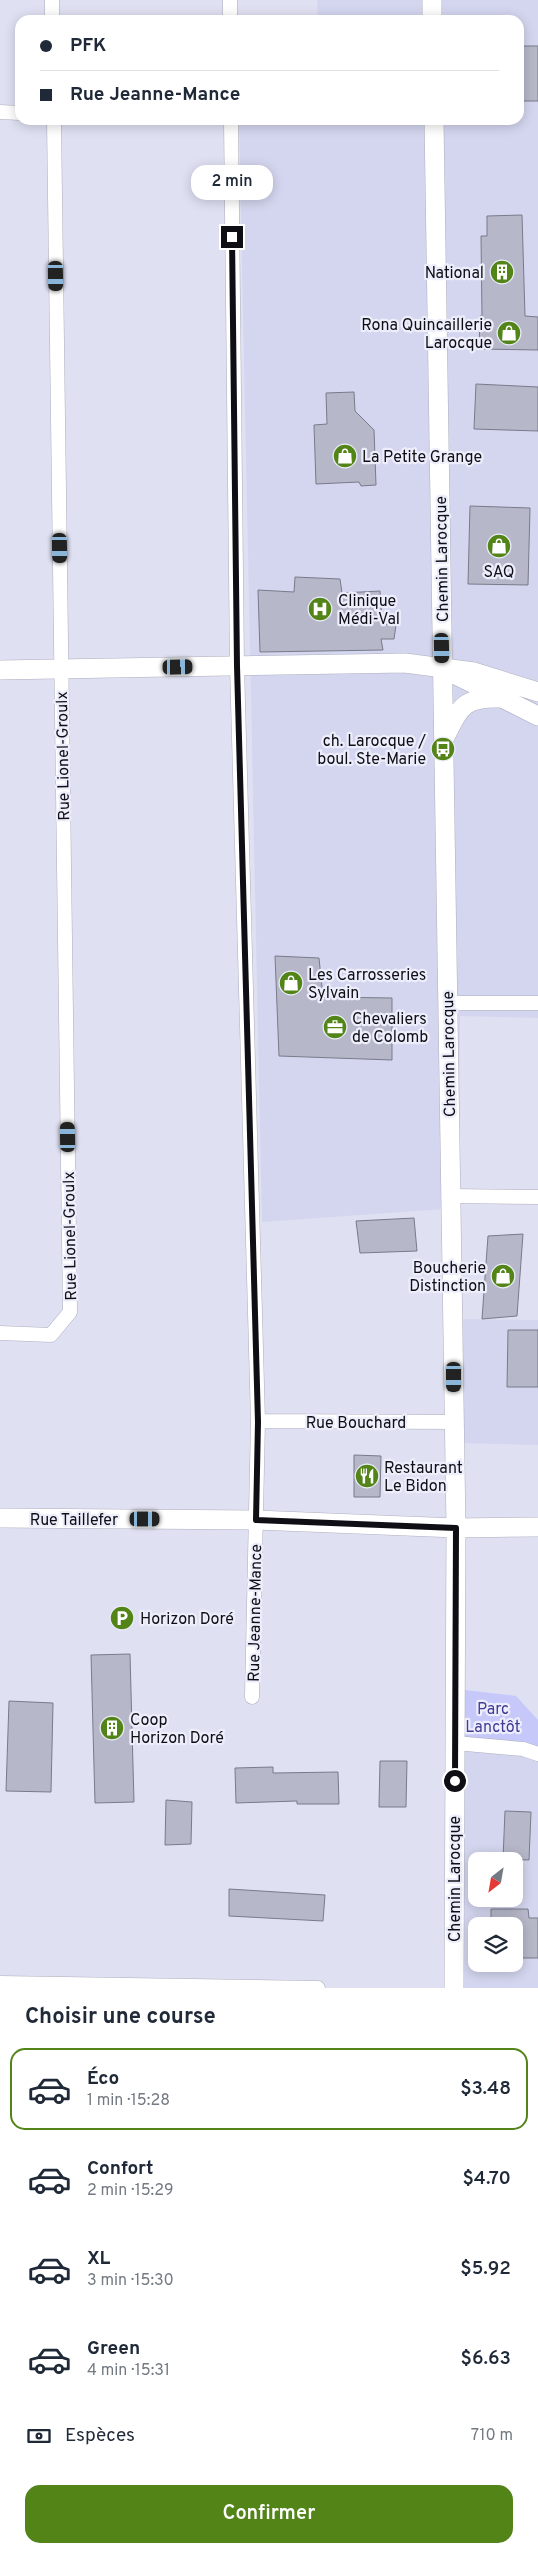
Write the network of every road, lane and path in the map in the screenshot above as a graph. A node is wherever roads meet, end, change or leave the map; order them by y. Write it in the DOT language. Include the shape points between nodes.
graph roads {
  1 [pos="52,0"];
  2 [pos="230,0"];
  3 [pos="432,0"];
  4 [pos="52,15"];
  5 [pos="230,15"];
  6 [pos="432,15"];
  7 [pos="0,112"];
  8 [pos="15,113"];
  9 [pos="54,125"];
  10 [pos="231,125"];
  11 [pos="434,125"];
  12 [pos="237,666"];
  13 [pos="442,667"];
  14 [pos="61,669"];
  15 [pos="0,670"];
  16 [pos="538,692"];
  17 [pos="503,698"];
  18 [pos="538,716"];
  19 [pos="443,741"];
  20 [pos="448,1003"];
  21 [pos="538,1003"];
  22 [pos="451,1196"];
  23 [pos="538,1197"];
  24 [pos="0,1333"];
  25 [pos="258,1422"];
  26 [pos="454,1422"];
  27 [pos="0,1518"];
  28 [pos="256,1520"];
  29 [pos="538,1527"];
  30 [pos="456,1528"];
  31 [pos="252,1697"];
  32 [pos="455,1743"];
  33 [pos="538,1754"];
  34 [pos="0,1983"];
  35 [pos="318,1988"];
  36 [pos="454,1988"];
  1 -- 4 [label="street"];
  2 -- 5 [label="street"];
  3 -- 6 [label="main road"];
  7 -- 8 [label="street"];
  9 -- 14 [label="street, Rue Lionel-Groulx"];
  10 -- 12 [label="street, Rue Jeanne-Mance"];
  11 -- 13 [label="main road, Chemin Larocque"];
  12 -- 13 [label="main road" via="405,664"];
  12 -- 14 [label="main road"];
  12 -- 25 [label="street, Rue Jeanne-Mance"];
  13 -- 16 [label="main road" via="474,672"];
  13 -- 17 [label="main road"];
  13 -- 19 [label="main road, Chemin Larocque"];
  14 -- 15 [label="main road"];
  14 -- 24 [label="street, Rue Lionel-Groulx" via="70,1312 50,1335"];
  17 -- 18 [label="main road"];
  17 -- 19 [label="main road" via="479,698 463,707"];
  19 -- 20 [label="main road, Chemin Larocque"];
  20 -- 21 [label="street"];
  20 -- 22 [label="main road, Chemin Larocque"];
  22 -- 23 [label="street"];
  22 -- 26 [label="main road, Chemin Larocque"];
  25 -- 26 [label="street, Rue Bouchard"];
  25 -- 28 [label="street, Rue Jeanne-Mance"];
  26 -- 30 [label="main road, Chemin Larocque"];
  27 -- 28 [label="main road, Rue Taillefer"];
  28 -- 30 [label="main road, Rue Taillefer"];
  28 -- 31 [label="street, Rue Jeanne-Mance"];
  29 -- 30 [label="main road, Rue Taillefer"];
  30 -- 32 [label="main road, Chemin Larocque"];
  32 -- 33 [label="street" via="523,1749"];
  32 -- 36 [label="main road, Chemin Larocque"];
  34 -- 35 [label="street"];
}
